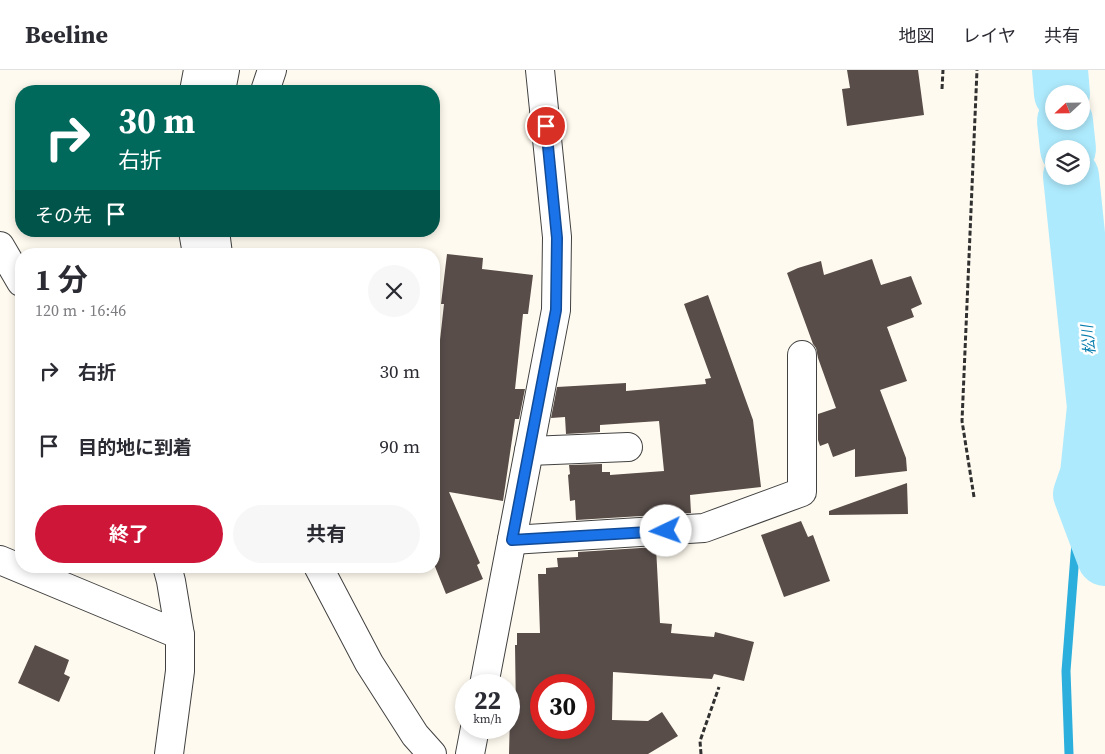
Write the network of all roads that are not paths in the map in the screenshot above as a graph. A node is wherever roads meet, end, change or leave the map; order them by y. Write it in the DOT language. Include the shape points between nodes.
graph roads {
  1 [pos="198,70"];
  2 [pos="225,70"];
  3 [pos="272,70"];
  4 [pos="540,70"];
  5 [pos="195,85"];
  6 [pos="222,85"];
  7 [pos="267,85"];
  8 [pos="0,246"];
  9 [pos="15,272"];
  10 [pos="802,355"];
  11 [pos="628,447"];
  12 [pos="529,451"];
  13 [pos="512,540"];
  14 [pos="0,560"];
  15 [pos="15,566"];
  16 [pos="31,573"];
  17 [pos="169,573"];
  18 [pos="322,573"];
  19 [pos="180,635"];
  20 [pos="486,674"];
  21 [pos="473,739"];
  22 [pos="169,754"];
  23 [pos="432,754"];
  24 [pos="470,754"];
  1 -- 5 [label="street"];
  2 -- 6 [label="street"];
  3 -- 7 [label="street"];
  4 -- 12 [label="street" via="557,238 556,310"];
  8 -- 9 [label="street"];
  10 -- 13 [label="street" via="802,492 704,528"];
  11 -- 12 [label="street"];
  12 -- 13 [label="street"];
  13 -- 20 [label="street"];
  14 -- 15 [label="street"];
  16 -- 19 [label="street"];
  17 -- 19 [label="street"];
  18 -- 23 [label="street" via="369,663 415,735"];
  19 -- 22 [label="street" via="180,671"];
  21 -- 24 [label="street"];
}
